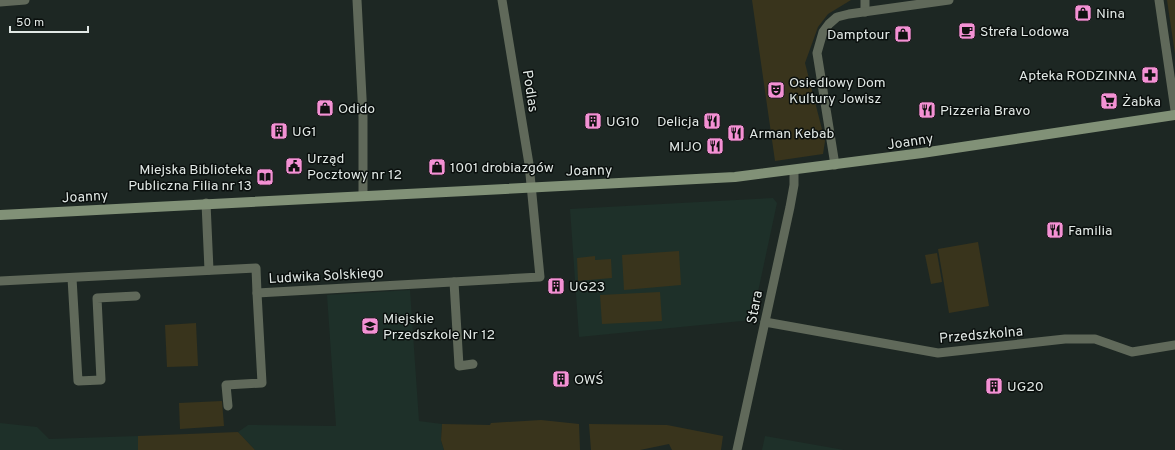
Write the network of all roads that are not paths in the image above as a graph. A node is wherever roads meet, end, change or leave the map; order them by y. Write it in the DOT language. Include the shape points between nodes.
graph roads {
  1 [pos="26,0"];
  2 [pos="356,0"];
  3 [pos="502,0"];
  4 [pos="865,0"];
  5 [pos="949,0"];
  6 [pos="1159,0"];
  7 [pos="0,2"];
  8 [pos="865,12"];
  9 [pos="1175,110"];
  10 [pos="1175,114"];
  11 [pos="835,165"];
  12 [pos="794,170"];
  13 [pos="532,186"];
  14 [pos="363,196"];
  15 [pos="206,203"];
  16 [pos="0,214"];
  17 [pos="209,270"];
  18 [pos="72,278"];
  19 [pos="0,281"];
  20 [pos="454,282"];
  21 [pos="257,293"];
  22 [pos="136,296"];
  23 [pos="765,322"];
  24 [pos="1175,345"];
  25 [pos="472,364"];
  26 [pos="228,406"];
  27 [pos="737,450"];
  1 -- 7 [label="street"];
  2 -- 14 [label="street" via="363,117"];
  3 -- 13 [label="street, Podlas"];
  4 -- 8 [label="street"];
  5 -- 8 [label="street"];
  6 -- 9 [label="street"];
  8 -- 11 [label="street" via="838,17 828,24 817,53"];
  10 -- 11 [label="street, Joanny"];
  11 -- 12 [label="street, Joanny"];
  12 -- 13 [label="street, Joanny" via="728,177"];
  12 -- 23 [label="street, Stara" via="790,207"];
  13 -- 14 [label="street, Joanny"];
  13 -- 20 [label="street, Ludwika Solskiego" via="540,277"];
  14 -- 15 [label="street, Joanny"];
  15 -- 16 [label="street, Joanny"];
  15 -- 17 [label="street"];
  17 -- 18 [label="street, Ludwika Solskiego"];
  17 -- 21 [label="street, Ludwika Solskiego" via="256,268"];
  18 -- 19 [label="street, Ludwika Solskiego"];
  18 -- 22 [label="street" via="78,381 100,380 97,298"];
  20 -- 21 [label="street, Ludwika Solskiego"];
  20 -- 25 [label="street" via="459,366"];
  21 -- 26 [label="street" via="262,382 226,385"];
  23 -- 24 [label="street, Przedszkolna" via="938,353 1065,339 1095,339 1132,352"];
  23 -- 27 [label="street, Stara"];
}
